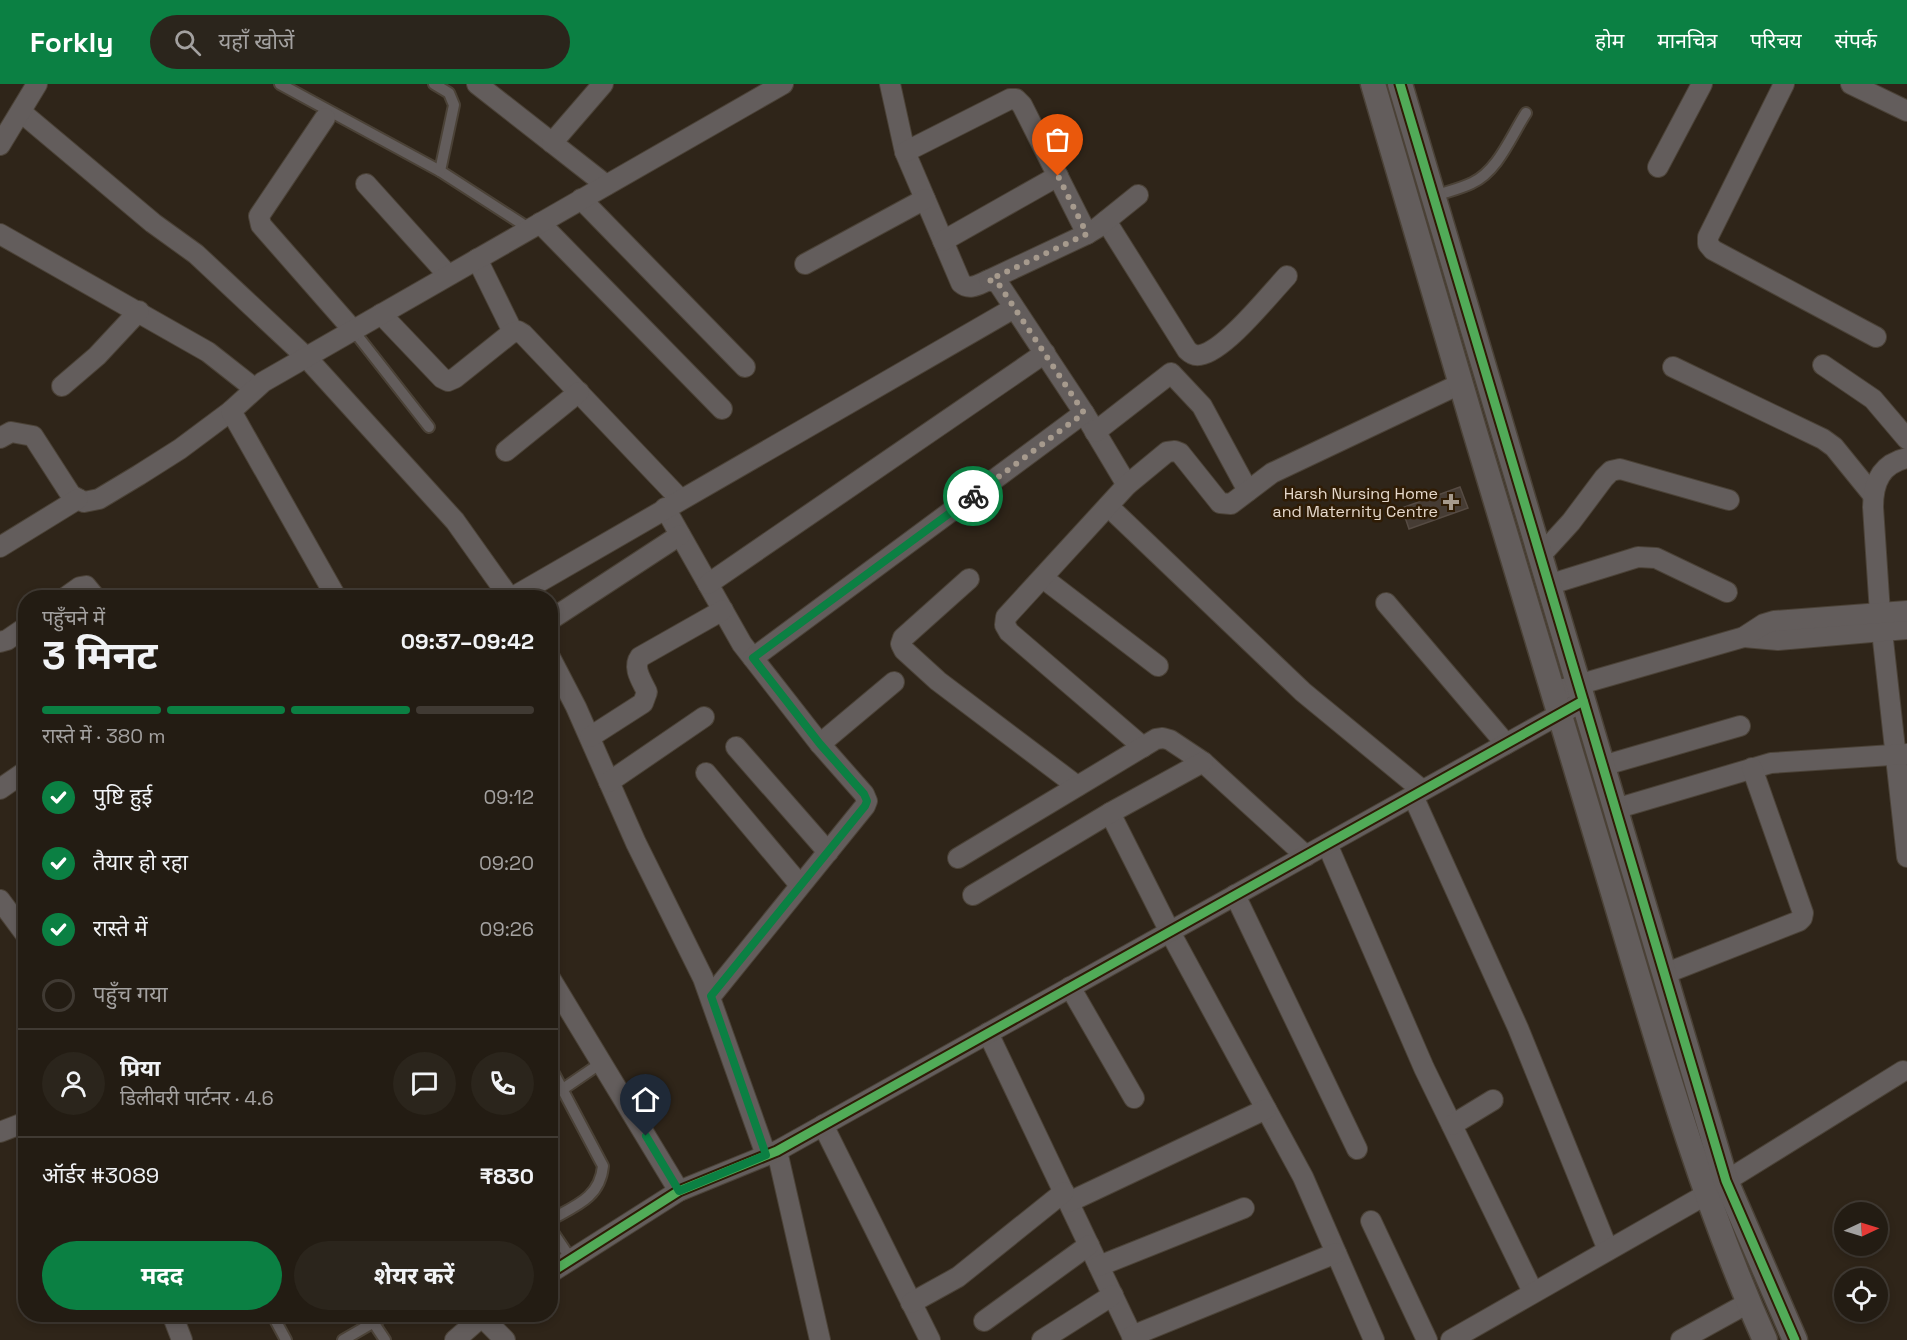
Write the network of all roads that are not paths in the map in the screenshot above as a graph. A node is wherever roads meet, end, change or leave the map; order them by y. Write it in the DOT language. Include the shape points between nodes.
graph roads {
  1 [pos="37,84"];
  2 [pos="280,84"];
  3 [pos="434,84"];
  4 [pos="477,84"];
  5 [pos="603,84"];
  6 [pos="783,84"];
  7 [pos="890,84"];
  8 [pos="1373,84"];
  9 [pos="1400,84"];
  10 [pos="1702,84"];
  11 [pos="1784,84"];
  12 [pos="1851,84"];
  13 [pos="1905,106"];
  14 [pos="21,111"];
  15 [pos="1526,113"];
  16 [pos="325,118"];
  17 [pos="552,143"];
  18 [pos="0,145"];
  19 [pos="905,152"];
  20 [pos="1658,167"];
  21 [pos="440,171"];
  22 [pos="1058,176"];
  23 [pos="366,184"];
  24 [pos="606,185"];
  25 [pos="1138,195"];
  26 [pos="1432,197"];
  27 [pos="581,199"];
  28 [pos="925,199"];
  29 [pos="1106,221"];
  30 [pos="535,226"];
  31 [pos="0,234"];
  32 [pos="1087,234"];
  33 [pos="943,241"];
  34 [pos="477,259"];
  35 [pos="805,264"];
  36 [pos="448,275"];
  37 [pos="1287,276"];
  38 [pos="989,280"];
  39 [pos="1014,308"];
  40 [pos="139,311"];
  41 [pos="381,314"];
  42 [pos="353,330"];
  43 [pos="513,332"];
  44 [pos="1876,337"];
  45 [pos="1045,353"];
  46 [pos="306,357"];
  47 [pos="1822,365"];
  48 [pos="745,367"];
  49 [pos="1673,367"];
  50 [pos="1462,383"];
  51 [pos="62,386"];
  52 [pos="255,389"];
  53 [pos="579,392"];
  54 [pos="722,409"];
  55 [pos="1496,410"];
  56 [pos="231,411"];
  57 [pos="1084,413"];
  58 [pos="1472,418"];
  59 [pos="429,427"];
  60 [pos="1095,432"];
  61 [pos="0,438"];
  62 [pos="1907,439"];
  63 [pos="506,450"];
  64 [pos="1902,457"];
  65 [pos="1127,485"];
  66 [pos="1248,491"];
  67 [pos="1873,495"];
  68 [pos="78,499"];
  69 [pos="1729,500"];
  70 [pos="672,504"];
  71 [pos="1108,506"];
  72 [pos="680,535"];
  73 [pos="0,547"];
  74 [pos="1540,556"];
  75 [pos="1043,578"];
  76 [pos="969,579"];
  77 [pos="708,584"];
  78 [pos="1548,585"];
  79 [pos="76,590"];
  80 [pos="89,590"];
  81 [pos="332,590"];
  82 [pos="506,590"];
  83 [pos="523,590"];
  84 [pos="1727,592"];
  85 [pos="1386,603"];
  86 [pos="723,610"];
  87 [pos="1907,611"];
  88 [pos="558,615"];
  89 [pos="1881,622"];
  90 [pos="1907,629"];
  91 [pos="18,632"];
  92 [pos="0,642"];
  93 [pos="753,658"];
  94 [pos="1158,666"];
  95 [pos="558,673"];
  96 [pos="894,682"];
  97 [pos="1580,693"];
  98 [pos="1556,704"];
  99 [pos="704,717"];
  100 [pos="1740,726"];
  101 [pos="590,737"];
  102 [pos="820,744"];
  103 [pos="1506,744"];
  104 [pos="736,747"];
  105 [pos="1143,747"];
  106 [pos="1901,754"];
  107 [pos="1203,762"];
  108 [pos="1602,766"];
  109 [pos="1752,768"];
  110 [pos="705,773"];
  111 [pos="18,777"];
  112 [pos="609,782"];
  113 [pos="1077,786"];
  114 [pos="0,789"];
  115 [pos="1418,793"];
  116 [pos="1615,809"];
  117 [pos="1110,813"];
  118 [pos="1327,844"];
  119 [pos="828,852"];
  120 [pos="1306,856"];
  121 [pos="1907,857"];
  122 [pos="958,858"];
  123 [pos="800,885"];
  124 [pos="973,895"];
  125 [pos="1235,895"];
  126 [pos="0,900"];
  127 [pos="18,924"];
  128 [pos="1170,932"];
  129 [pos="1664,974"];
  130 [pos="1070,987"];
  131 [pos="558,991"];
  132 [pos="711,996"];
  133 [pos="988,1033"];
  134 [pos="601,1063"];
  135 [pos="1903,1071"];
  136 [pos="558,1081"];
  137 [pos="562,1089"];
  138 [pos="1134,1098"];
  139 [pos="1493,1100"];
  140 [pos="1266,1109"];
  141 [pos="18,1125"];
  142 [pos="823,1125"];
  143 [pos="1452,1125"];
  144 [pos="0,1132"];
  145 [pos="1357,1149"];
  146 [pos="771,1153"];
  147 [pos="1716,1188"];
  148 [pos="679,1191"];
  149 [pos="1066,1197"];
  150 [pos="1244,1208"];
  151 [pos="558,1215"];
  152 [pos="1371,1221"];
  153 [pos="558,1239"];
  154 [pos="1089,1245"];
  155 [pos="1608,1250"];
  156 [pos="1336,1253"];
  157 [pos="572,1259"];
  158 [pos="1099,1266"];
  159 [pos="558,1268"];
  160 [pos="1533,1292"];
  161 [pos="1113,1295"];
  162 [pos="911,1303"];
  163 [pos="1748,1303"];
  164 [pos="984,1321"];
  165 [pos="175,1322"];
  166 [pos="276,1322"];
  167 [pos="373,1322"];
  168 [pos="475,1322"];
  169 [pos="489,1322"];
  170 [pos="1128,1337"];
  171 [pos="182,1340"];
  172 [pos="286,1340"];
  173 [pos="343,1340"];
  174 [pos="385,1340"];
  175 [pos="455,1340"];
  176 [pos="505,1340"];
  177 [pos="820,1340"];
  178 [pos="930,1340"];
  179 [pos="1042,1340"];
  180 [pos="1374,1340"];
  181 [pos="1427,1340"];
  182 [pos="1451,1340"];
  183 [pos="1681,1340"];
  184 [pos="1765,1340"];
  185 [pos="1795,1340"];
  1 -- 14 [label="street"];
  2 -- 21 [label="lane"];
  3 -- 21 [label="lane" via="449,93 454,105"];
  4 -- 17 [label="street"];
  5 -- 17 [label="street"];
  6 -- 24 [label="street"];
  7 -- 19 [label="street"];
  8 -- 50 [label="street"];
  9 -- 26 [label="street"];
  10 -- 20 [label="street"];
  11 -- 44 [label="street" via="1708,237 1708,244"];
  12 -- 13 [label="street"];
  14 -- 18 [label="street"];
  14 -- 46 [label="street" via="153,223 196,254"];
  15 -- 26 [label="lane" via="1484,175 1473,183"];
  16 -- 42 [label="street" via="259,221"];
  17 -- 24 [label="street"];
  19 -- 22 [label="street" via="1016,99"];
  19 -- 28 [label="street"];
  21 -- 30 [label="lane"];
  22 -- 32 [label="street"];
  22 -- 33 [label="street"];
  23 -- 36 [label="street"];
  24 -- 27 [label="street"];
  25 -- 29 [label="street"];
  26 -- 55 [label="street"];
  27 -- 30 [label="street"];
  27 -- 48 [label="street"];
  28 -- 33 [label="street"];
  28 -- 35 [label="street"];
  29 -- 32 [label="street"];
  29 -- 37 [label="street" via="1192,354 1200,355 1225,341"];
  30 -- 34 [label="street"];
  30 -- 54 [label="street"];
  31 -- 40 [label="street"];
  32 -- 38 [label="street"];
  33 -- 38 [label="street" via="965,287"];
  34 -- 36 [label="street"];
  34 -- 43 [label="street"];
  36 -- 41 [label="street"];
  38 -- 39 [label="street" via="998,283"];
  39 -- 45 [label="street"];
  39 -- 70 [label="street"];
  40 -- 51 [label="street"];
  40 -- 52 [label="street" via="208,352"];
  41 -- 42 [label="street"];
  41 -- 43 [label="street" via="448,381"];
  42 -- 46 [label="street"];
  42 -- 59 [label="lane"];
  43 -- 53 [label="street" via="523,334"];
  45 -- 57 [label="street"];
  45 -- 77 [label="street"];
  46 -- 52 [label="street"];
  46 -- 82 [label="street" via="455,521"];
  47 -- 62 [label="street" via="1873,399"];
  49 -- 67 [label="street" via="1823,439"];
  50 -- 58 [label="street"];
  50 -- 66 [label="street" via="1272,473"];
  52 -- 56 [label="street"];
  53 -- 63 [label="street"];
  53 -- 70 [label="street"];
  55 -- 58 [label="street"];
  55 -- 74 [label="street"];
  56 -- 68 [label="street" via="99,500"];
  56 -- 81 [label="street"];
  57 -- 60 [label="street"];
  57 -- 93 [label="street"];
  58 -- 98 [label="street"];
  60 -- 65 [label="street"];
  60 -- 66 [label="street" via="1171,373 1202,406"];
  61 -- 68 [label="street" via="11,432 33,436 71,495"];
  64 -- 67 [label="street" via="1882,473"];
  65 -- 66 [label="street" via="1167,452 1175,451 1220,503 1231,504"];
  65 -- 71 [label="street"];
  67 -- 89 [label="street"];
  68 -- 73 [label="street"];
  69 -- 74 [label="street" via="1620,469 1611,471"];
  70 -- 72 [label="street"];
  70 -- 83 [label="street"];
  71 -- 75 [label="street"];
  71 -- 115 [label="street" via="1304,692"];
  72 -- 77 [label="street"];
  72 -- 88 [label="street"];
  74 -- 78 [label="street"];
  75 -- 94 [label="street"];
  75 -- 105 [label="street" via="1006,617 1009,632"];
  76 -- 113 [label="street" via="903,638 904,650 938,681"];
  77 -- 86 [label="street"];
  78 -- 84 [label="street" via="1646,556"];
  78 -- 97 [label="street"];
  79 -- 80 [label="street" via="86,586"];
  85 -- 103 [label="street"];
  86 -- 93 [label="street"];
  86 -- 101 [label="street" via="640,657 636,668 647,692 643,703"];
  87 -- 89 [label="street"];
  89 -- 90 [label="street"];
  89 -- 97 [label="street" via="1774,621 1744,637"];
  89 -- 106 [label="street"];
  91 -- 92 [label="street"];
  93 -- 102 [label="street"];
  95 -- 101 [label="street"];
  96 -- 102 [label="street"];
  97 -- 98 [label="street"];
  97 -- 108 [label="street"];
  98 -- 103 [label="street"];
  98 -- 147 [label="street" via="1691,1152"];
  99 -- 112 [label="street"];
  100 -- 108 [label="street"];
  101 -- 112 [label="street"];
  102 -- 119 [label="street" via="867,801"];
  103 -- 115 [label="street"];
  104 -- 119 [label="street"];
  105 -- 107 [label="street" via="1163,738"];
  105 -- 113 [label="street"];
  106 -- 109 [label="street" via="1772,763"];
  106 -- 121 [label="street"];
  107 -- 117 [label="street"];
  107 -- 120 [label="street"];
  108 -- 116 [label="street"];
  109 -- 116 [label="street"];
  109 -- 129 [label="street" via="1802,918"];
  110 -- 123 [label="street"];
  111 -- 114 [label="street"];
  112 -- 132 [label="street"];
  113 -- 122 [label="street"];
  115 -- 118 [label="street"];
  115 -- 155 [label="street"];
  116 -- 129 [label="street"];
  117 -- 124 [label="street"];
  117 -- 128 [label="street"];
  118 -- 120 [label="street"];
  118 -- 143 [label="street"];
  119 -- 123 [label="street"];
  120 -- 125 [label="street"];
  123 -- 132 [label="street"];
  125 -- 128 [label="street"];
  125 -- 145 [label="street"];
  126 -- 127 [label="street"];
  128 -- 130 [label="street"];
  128 -- 140 [label="street"];
  129 -- 147 [label="street"];
  130 -- 133 [label="street"];
  130 -- 138 [label="street"];
  131 -- 134 [label="street"];
  132 -- 146 [label="street"];
  133 -- 142 [label="street"];
  133 -- 149 [label="street"];
  134 -- 137 [label="lane"];
  134 -- 148 [label="street"];
  135 -- 147 [label="street"];
  136 -- 137 [label="lane"];
  137 -- 151 [label="lane" via="603,1166 596,1190"];
  139 -- 143 [label="street"];
  140 -- 149 [label="street"];
  140 -- 156 [label="street" via="1303,1177"];
  141 -- 144 [label="street"];
  142 -- 146 [label="street"];
  142 -- 162 [label="street"];
  143 -- 160 [label="street"];
  146 -- 148 [label="street"];
  146 -- 177 [label="street"];
  147 -- 155 [label="street"];
  147 -- 163 [label="street"];
  147 -- 185 [label="street"];
  148 -- 157 [label="street"];
  149 -- 154 [label="street"];
  149 -- 162 [label="street" via="958,1277"];
  150 -- 158 [label="street"];
  152 -- 181 [label="street"];
  153 -- 157 [label="lane"];
  154 -- 158 [label="street"];
  154 -- 164 [label="street"];
  155 -- 160 [label="street"];
  156 -- 170 [label="street"];
  156 -- 180 [label="street"];
  157 -- 159 [label="street"];
  158 -- 161 [label="street"];
  160 -- 182 [label="street"];
  161 -- 170 [label="street"];
  161 -- 179 [label="street"];
  162 -- 178 [label="street"];
  163 -- 183 [label="street"];
  163 -- 184 [label="street"];
  165 -- 171 [label="street"];
  166 -- 172 [label="lane"];
  167 -- 173 [label="lane"];
  167 -- 174 [label="lane"];
  168 -- 175 [label="street"];
  169 -- 176 [label="street"];
}
